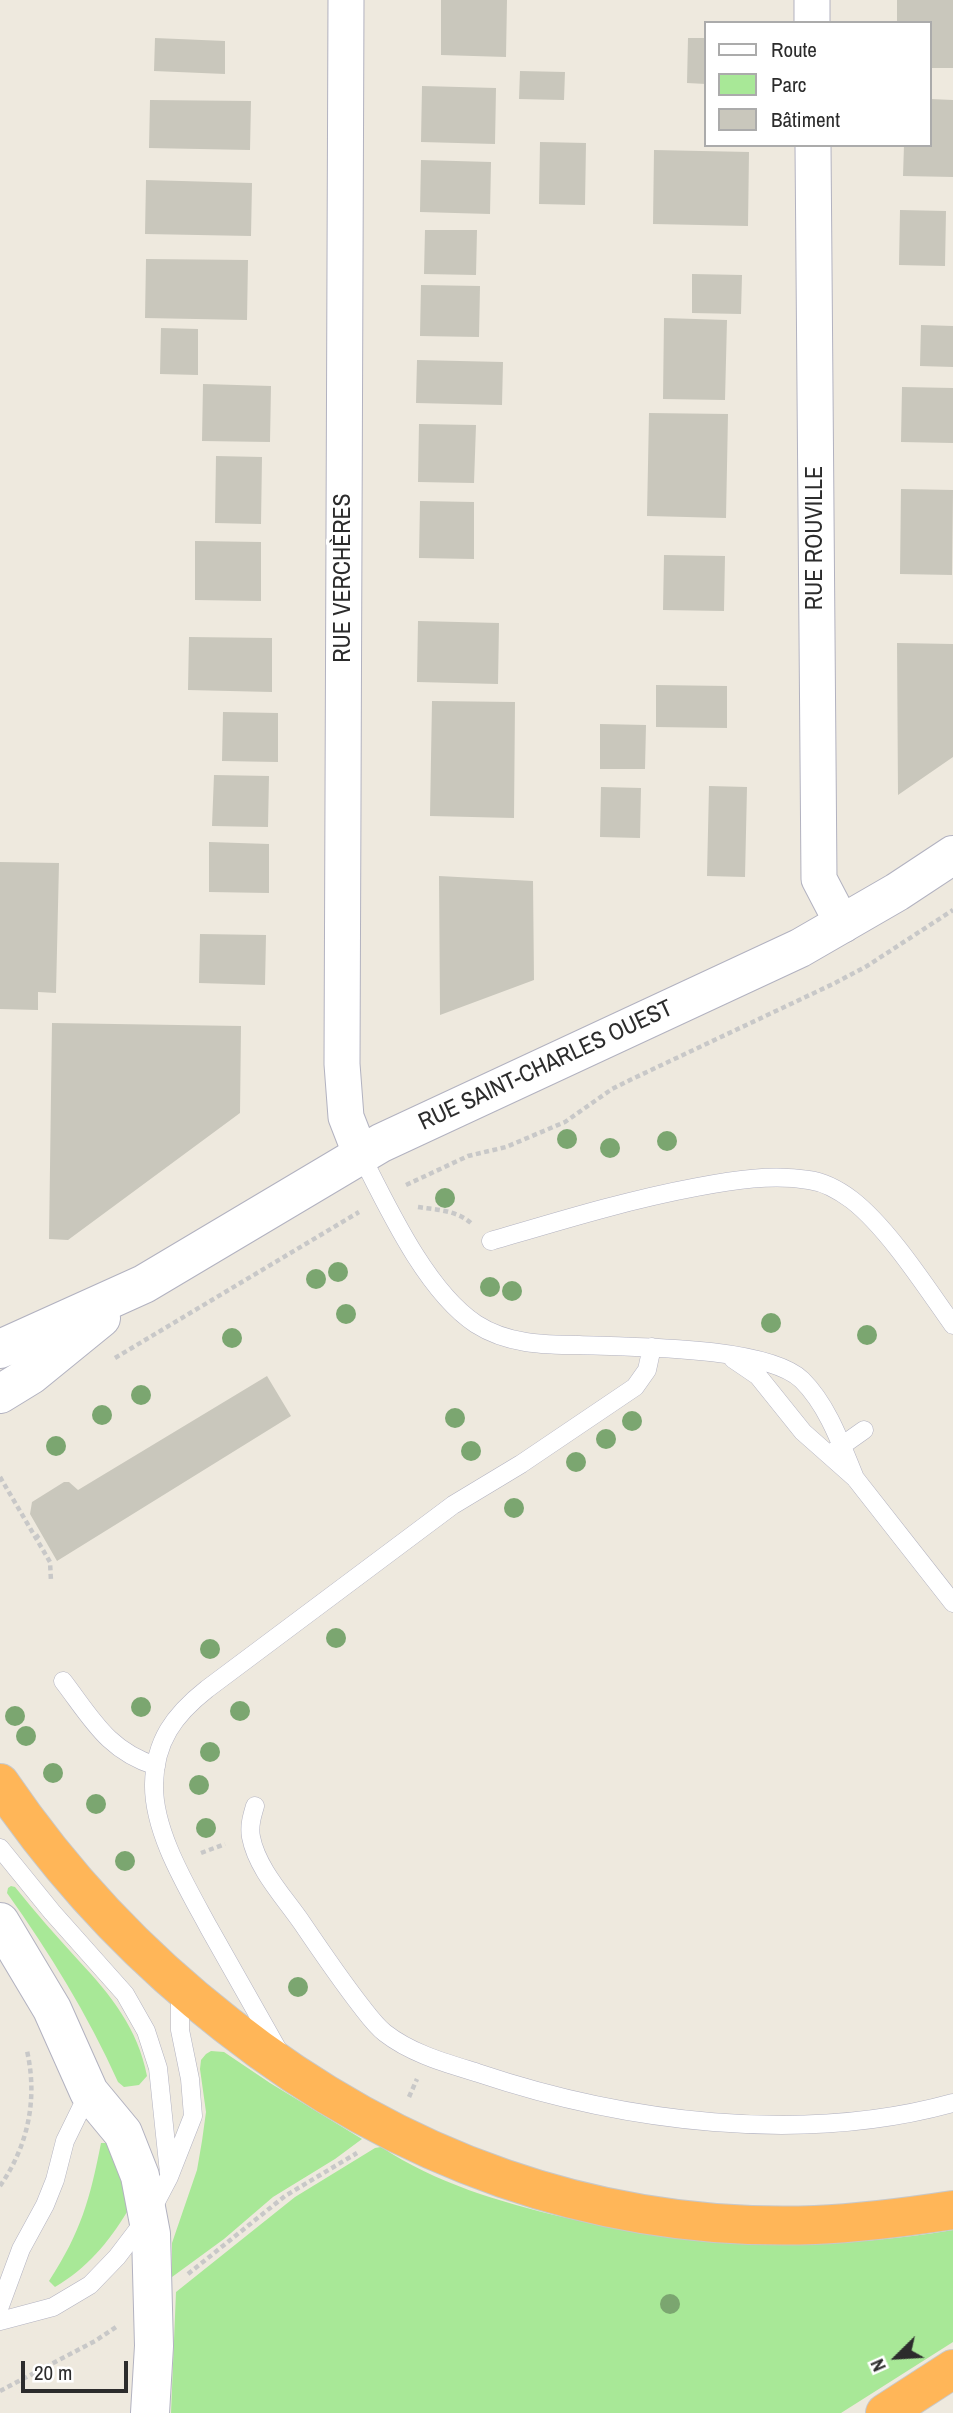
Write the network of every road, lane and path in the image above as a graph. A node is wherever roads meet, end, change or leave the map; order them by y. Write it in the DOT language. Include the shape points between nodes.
graph roads {
  1 [pos="346,0"];
  2 [pos="812,0"];
  3 [pos="812,21"];
  4 [pos="813,147"];
  5 [pos="953,855"];
  6 [pos="953,910"];
  7 [pos="843,925"];
  8 [pos="360,1153"];
  9 [pos="404,1186"];
  10 [pos="410,1198"];
  11 [pos="364,1209"];
  12 [pos="491,1241"];
  13 [pos="144,1284"];
  14 [pos="953,1325"];
  15 [pos="652,1348"];
  16 [pos="0,1349"];
  17 [pos="724,1355"];
  18 [pos="107,1363"];
  19 [pos="0,1394"];
  20 [pos="864,1430"];
  21 [pos="835,1450"];
  22 [pos="0,1477"];
  23 [pos="41,1534"];
  24 [pos="35,1538"];
  25 [pos="51,1581"];
  26 [pos="953,1603"];
  27 [pos="63,1681"];
  28 [pos="156,1766"];
  29 [pos="0,1783"];
  30 [pos="255,1806"];
  31 [pos="228,1843"];
  32 [pos="0,1847"];
  33 [pos="197,1854"];
  34 [pos="0,1922"];
  35 [pos="180,1987"];
  36 [pos="27,2049"];
  37 [pos="292,2074"];
  38 [pos="89,2092"];
  39 [pos="953,2103"];
  40 [pos="365,2146"];
  41 [pos="169,2177"];
  42 [pos="0,2186"];
  43 [pos="953,2210"];
  44 [pos="149,2215"];
  45 [pos="184,2278"];
  46 [pos="0,2306"];
  47 [pos="127,2320"];
  48 [pos="0,2321"];
  49 [pos="953,2369"];
  50 [pos="0,2391"];
  51 [pos="150,2413"];
  52 [pos="885,2413"];
  1 -- 8 [label="street, RUE VERCHÈRES" via="342,1064 346,1117"];
  2 -- 3 [label="street"];
  4 -- 7 [label="street, RUE ROUVILLE" via="819,879"];
  5 -- 7 [label="street, RUE SAINT-CHARLES OUEST"];
  6 -- 9 [label="path, RUE SAINT-CHARLES OUEST" via="867,966 612,1089 565,1122 506,1147 468,1156"];
  7 -- 8 [label="street, RUE SAINT-CHARLES OUEST"];
  8 -- 13 [label="street, RUE SAINT-CHARLES OUEST"];
  8 -- 15 [label="lane" via="417,1256 451,1302 474,1323 529,1343"];
  10 -- 12 [label="path" via="418,1206 464,1217"];
  11 -- 18 [label="path"];
  12 -- 14 [label="lane" via="646,1197 724,1182 761,1178 812,1181 852,1200 871,1219"];
  13 -- 16 [label="street, RUE SAINT-CHARLES OUEST"];
  13 -- 19 [label="street, RUE SAINT-CHARLES OUEST" via="31,1375"];
  15 -- 17 [label="lane"];
  15 -- 28 [label="lane" via="642,1380 621,1398 453,1505 187,1705 170,1725"];
  17 -- 21 [label="lane" via="758,1376 803,1432"];
  17 -- 21 [label="lane" via="773,1363 795,1375 828,1415"];
  20 -- 21 [label="lane"];
  21 -- 26 [label="lane"];
  22 -- 24 [label="path"];
  23 -- 24 [label="path"];
  24 -- 25 [label="path" via="50,1562"];
  27 -- 28 [label="lane" via="117,1747"];
  28 -- 37 [label="lane" via="157,1812 175,1862"];
  29 -- 35 [label="highway" via="84,1894"];
  30 -- 39 [label="lane" via="251,1838 264,1868 373,2021 426,2056 520,2086 666,2118 710,2123 762,2126 849,2121"];
  31 -- 33 [label="path"];
  32 -- 41 [label="lane" via="125,1994 146,2031 159,2078"];
  34 -- 38 [label="street" via="52,2009"];
  35 -- 37 [label="highway"];
  35 -- 41 [label="lane" via="180,2030 193,2116"];
  36 -- 42 [label="path" via="33,2092 28,2125"];
  37 -- 43 [label="highway" via="426,2149 515,2183 618,2209 721,2223 783,2225 884,2220"];
  38 -- 44 [label="street" via="123,2133 141,2176"];
  38 -- 46 [label="lane"];
  40 -- 45 [label="path" via="285,2196"];
  41 -- 44 [label="lane"];
  44 -- 48 [label="lane" via="90,2285 53,2307"];
  44 -- 51 [label="street" via="154,2346"];
  47 -- 50 [label="path" via="95,2342"];
  49 -- 52 [label="highway"];
}
